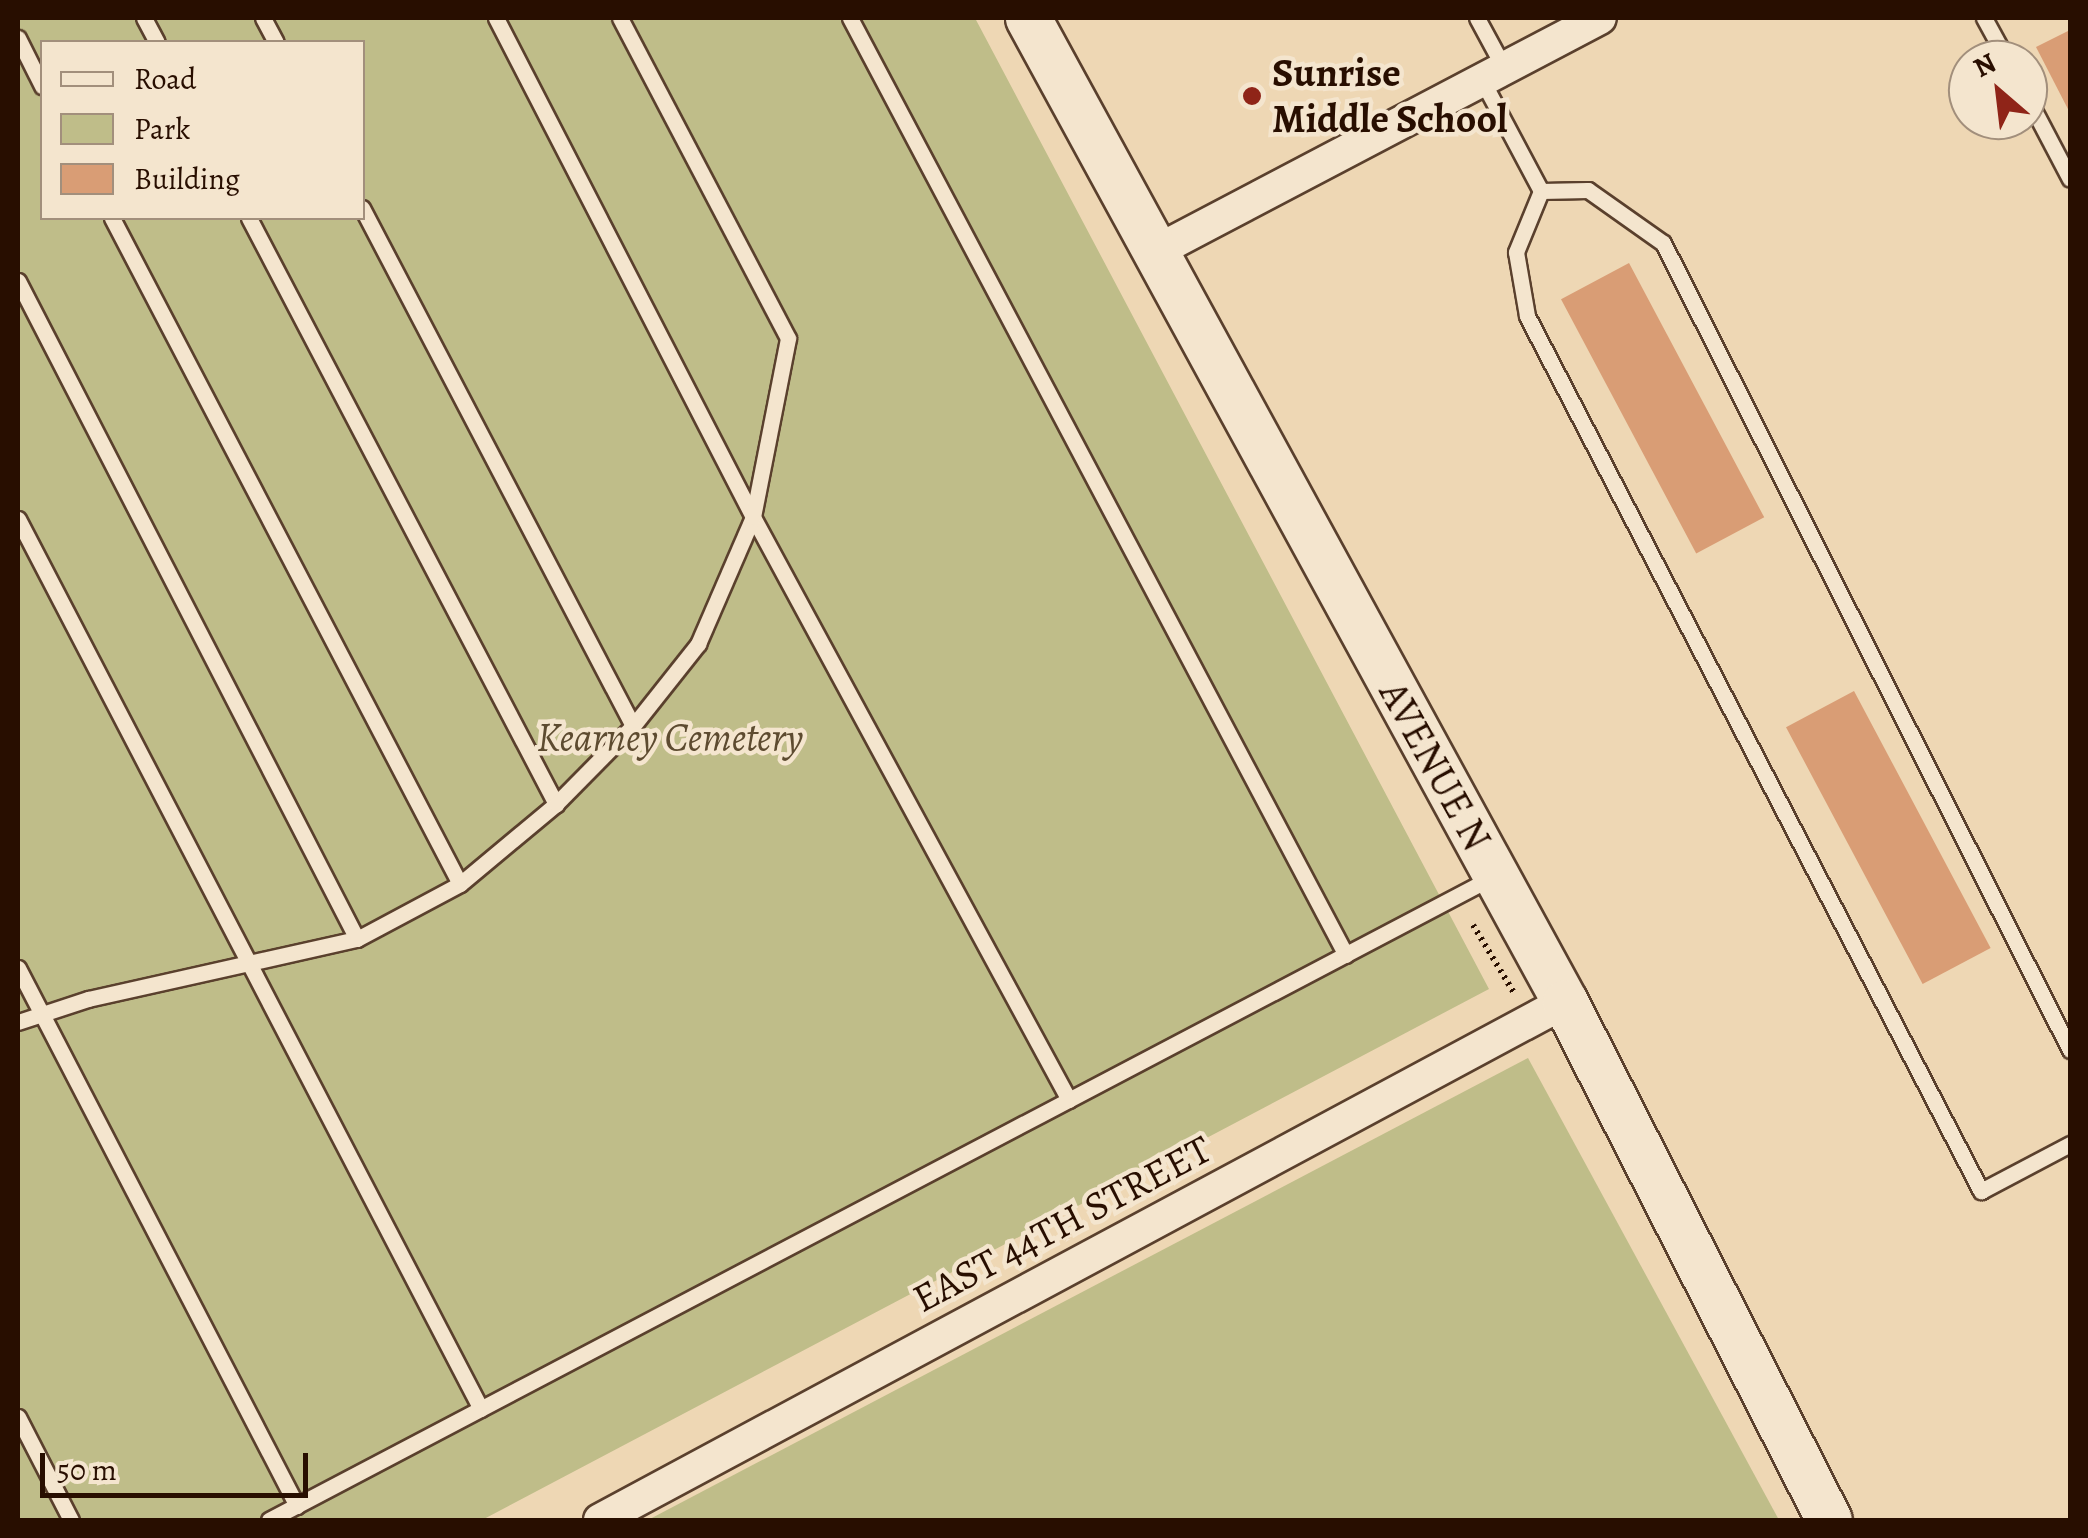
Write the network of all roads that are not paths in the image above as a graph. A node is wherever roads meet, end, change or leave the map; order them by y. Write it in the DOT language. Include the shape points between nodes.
graph roads {
  1 [pos="144,18"];
  2 [pos="263,18"];
  3 [pos="496,18"];
  4 [pos="620,18"];
  5 [pos="850,18"];
  6 [pos="1028,18"];
  7 [pos="1477,18"];
  8 [pos="1600,18"];
  9 [pos="1984,18"];
  10 [pos="18,38"];
  11 [pos="156,40"];
  12 [pos="275,40"];
  13 [pos="1996,40"];
  14 [pos="1493,74"];
  15 [pos="40,82"];
  16 [pos="2048,137"];
  17 [pos="2070,179"];
  18 [pos="1542,191"];
  19 [pos="365,214"];
  20 [pos="113,220"];
  21 [pos="250,220"];
  22 [pos="1152,254"];
  23 [pos="18,281"];
  24 [pos="753,518"];
  25 [pos="18,519"];
  26 [pos="633,726"];
  27 [pos="556,804"];
  28 [pos="1496,876"];
  29 [pos="460,884"];
  30 [pos="357,939"];
  31 [pos="1346,955"];
  32 [pos="248,962"];
  33 [pos="18,968"];
  34 [pos="1565,1002"];
  35 [pos="40,1013"];
  36 [pos="18,1022"];
  37 [pos="2070,1050"];
  38 [pos="1069,1100"];
  39 [pos="2070,1144"];
  40 [pos="481,1409"];
  41 [pos="18,1418"];
  42 [pos="297,1506"];
  43 [pos="71,1520"];
  44 [pos="268,1520"];
  45 [pos="600,1520"];
  46 [pos="1829,1520"];
  1 -- 11 [label="lane"];
  2 -- 12 [label="lane"];
  3 -- 24 [label="lane"];
  4 -- 24 [label="lane" via="788,338"];
  5 -- 31 [label="lane"];
  6 -- 22 [label="main road, AVENUE N"];
  7 -- 14 [label="lane"];
  8 -- 14 [label="street"];
  9 -- 13 [label="lane"];
  10 -- 15 [label="lane"];
  14 -- 18 [label="lane"];
  14 -- 22 [label="street"];
  16 -- 17 [label="lane"];
  18 -- 37 [label="lane" via="1588,190 1662,244"];
  18 -- 39 [label="lane" via="1516,252 1526,316 1981,1191"];
  19 -- 26 [label="lane"];
  20 -- 29 [label="lane"];
  21 -- 27 [label="lane"];
  22 -- 28 [label="main road, AVENUE N"];
  23 -- 30 [label="lane"];
  24 -- 26 [label="lane" via="698,644"];
  24 -- 38 [label="lane"];
  25 -- 32 [label="lane"];
  26 -- 27 [label="lane"];
  27 -- 29 [label="lane"];
  28 -- 31 [label="lane"];
  28 -- 34 [label="main road, AVENUE N"];
  29 -- 30 [label="lane"];
  30 -- 32 [label="lane"];
  31 -- 38 [label="lane"];
  32 -- 35 [label="lane"];
  32 -- 40 [label="lane"];
  33 -- 35 [label="lane"];
  34 -- 45 [label="street, EAST 44TH STREET"];
  34 -- 46 [label="main road, AVENUE N"];
  35 -- 36 [label="lane"];
  35 -- 42 [label="lane"];
  38 -- 40 [label="lane"];
  40 -- 42 [label="lane"];
  41 -- 43 [label="lane"];
  42 -- 44 [label="lane"];
}
